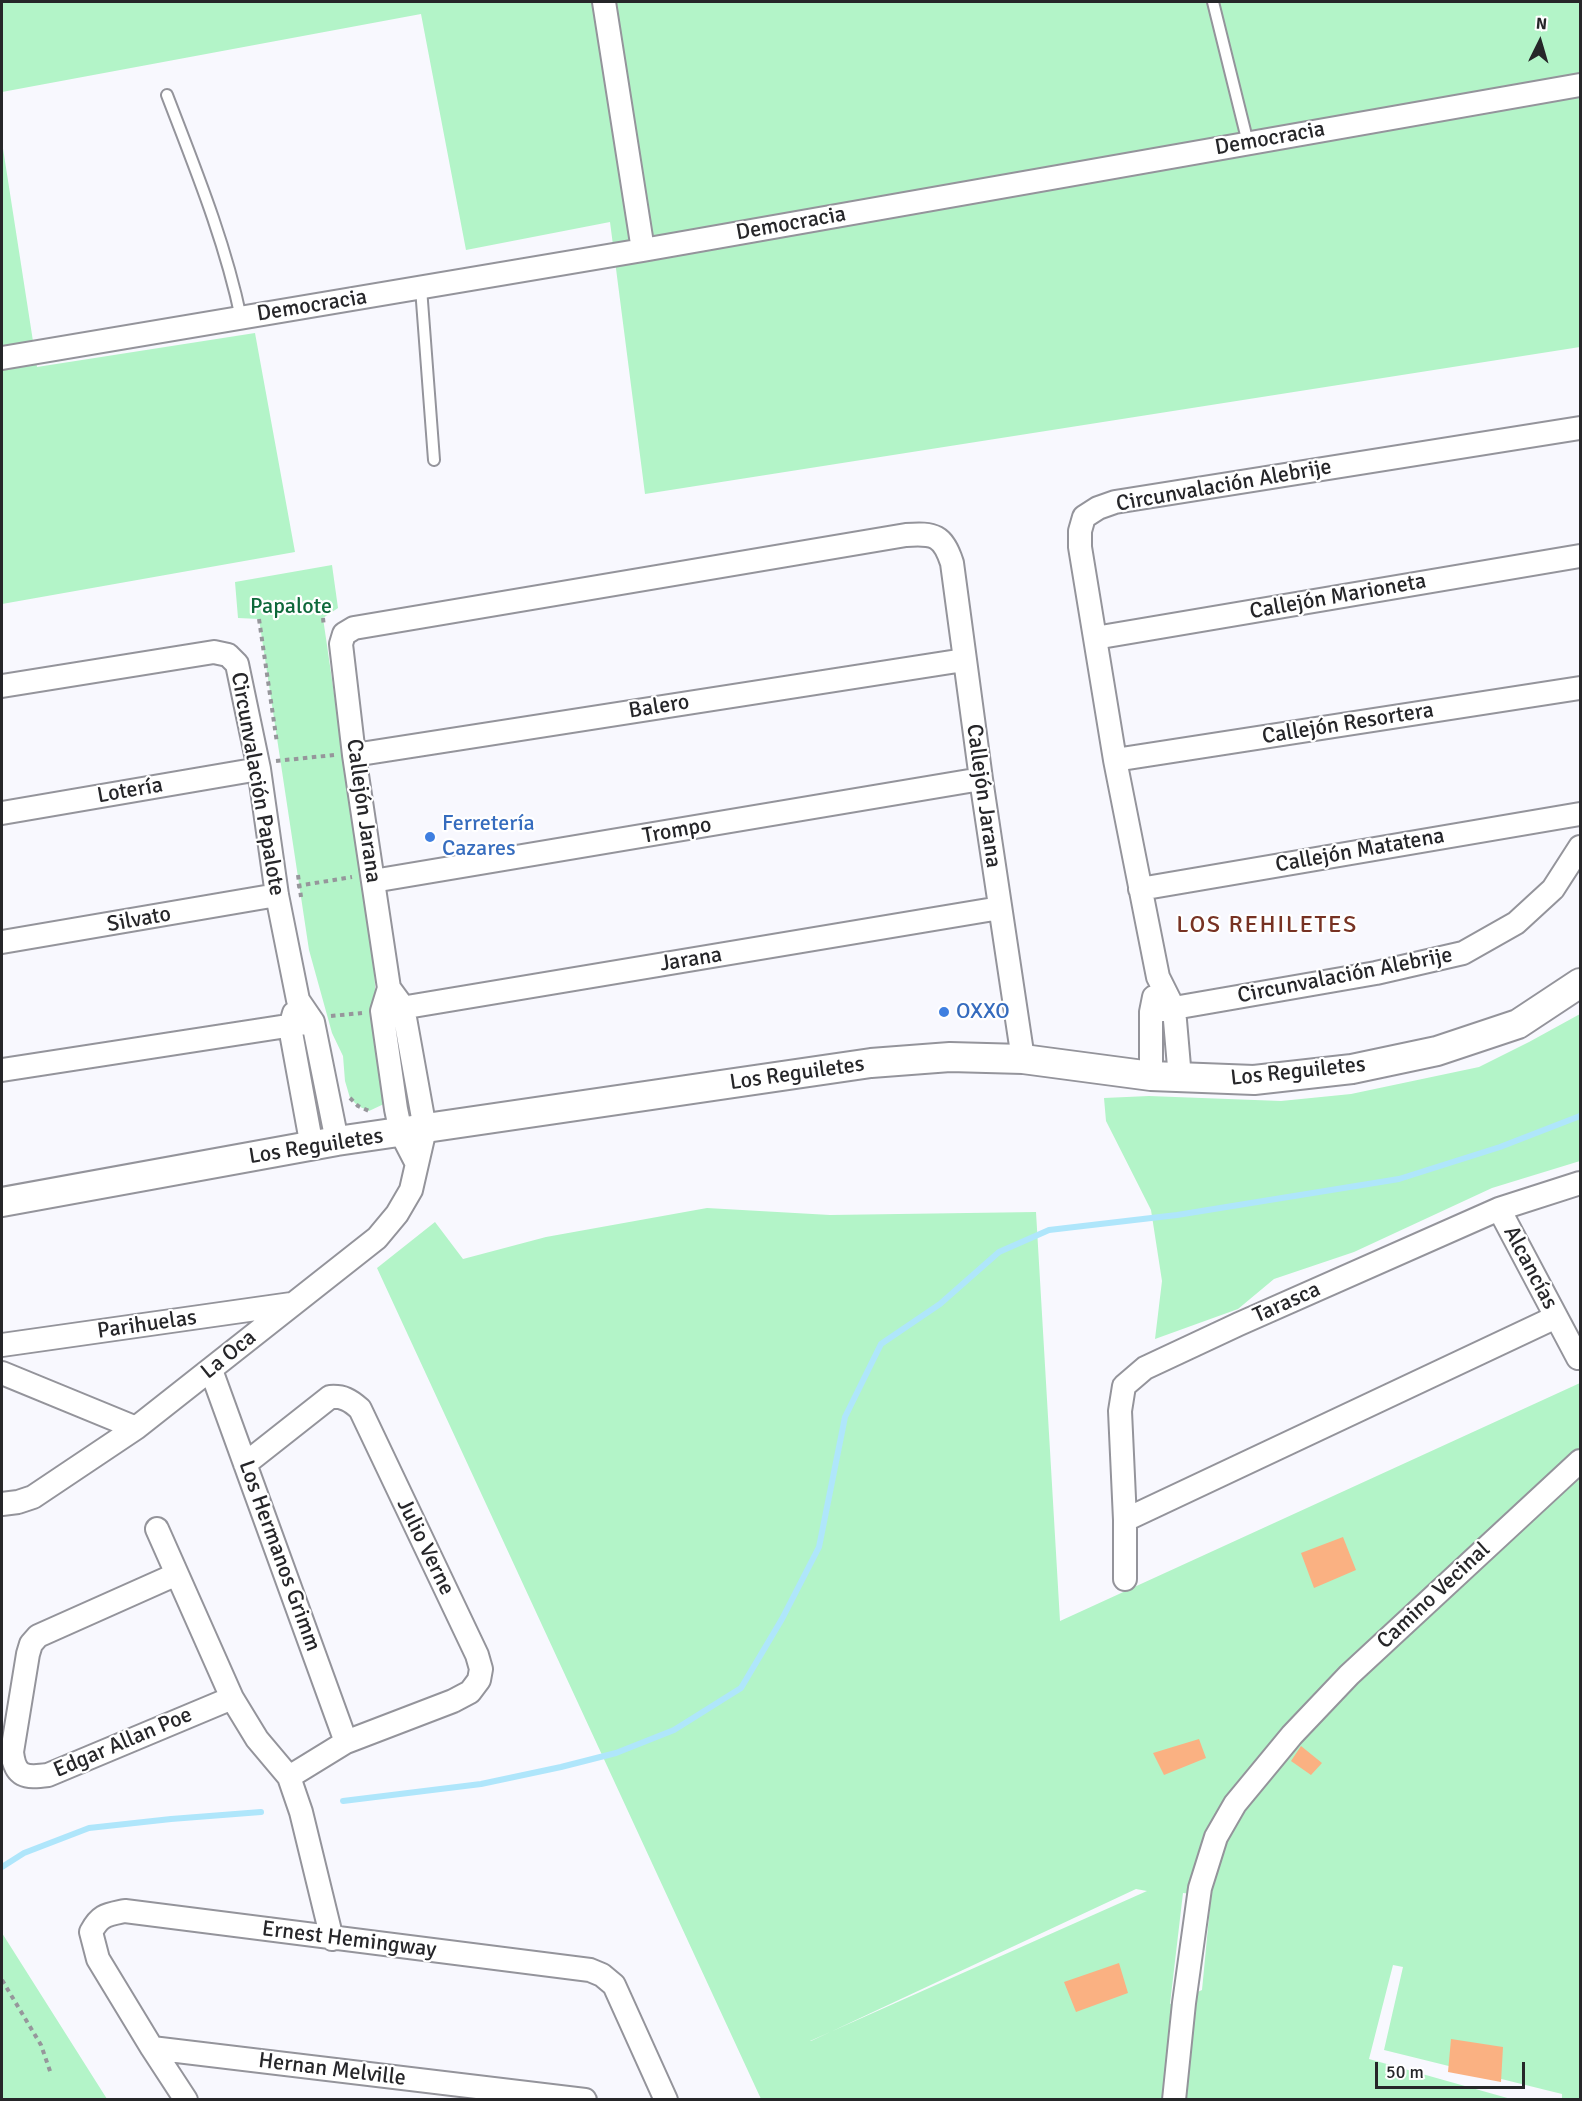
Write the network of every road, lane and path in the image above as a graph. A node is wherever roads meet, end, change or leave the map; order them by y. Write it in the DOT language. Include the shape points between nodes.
graph roads {
  1 [pos="604,2"];
  2 [pos="1213,2"];
  3 [pos="1581,85"];
  4 [pos="167,95"];
  5 [pos="1248,143"];
  6 [pos="643,250"];
  7 [pos="421,288"];
  8 [pos="241,318"];
  9 [pos="2,358"];
  10 [pos="1581,428"];
  11 [pos="434,460"];
  12 [pos="1581,556"];
  13 [pos="322,618"];
  14 [pos="259,619"];
  15 [pos="334,632"];
  16 [pos="1095,638"];
  17 [pos="964,660"];
  18 [pos="2,686"];
  19 [pos="1581,688"];
  20 [pos="278,748"];
  21 [pos="354,755"];
  22 [pos="279,760"];
  23 [pos="1115,760"];
  24 [pos="270,770"];
  25 [pos="981,779"];
  26 [pos="2,813"];
  27 [pos="1581,814"];
  28 [pos="1581,847"];
  29 [pos="297,874"];
  30 [pos="373,881"];
  31 [pos="299,885"];
  32 [pos="1140,889"];
  33 [pos="277,895"];
  34 [pos="301,899"];
  35 [pos="1000,908"];
  36 [pos="2,942"];
  37 [pos="1158,977"];
  38 [pos="1581,983"];
  39 [pos="298,1000"];
  40 [pos="392,1009"];
  41 [pos="1174,1009"];
  42 [pos="1151,1012"];
  43 [pos="321,1024"];
  44 [pos="290,1027"];
  45 [pos="1023,1059"];
  46 [pos="2,1070"];
  47 [pos="1151,1076"];
  48 [pos="1180,1078"];
  49 [pos="347,1090"];
  50 [pos="377,1107"];
  51 [pos="413,1131"];
  52 [pos="325,1144"];
  53 [pos="1581,1183"];
  54 [pos="2,1202"];
  55 [pos="1499,1209"];
  56 [pos="292,1304"];
  57 [pos="1556,1317"];
  58 [pos="2,1345"];
  59 [pos="1578,1358"];
  60 [pos="211,1370"];
  61 [pos="2,1373"];
  62 [pos="136,1428"];
  63 [pos="1581,1461"];
  64 [pos="245,1464"];
  65 [pos="2,1504"];
  66 [pos="1125,1520"];
  67 [pos="157,1529"];
  68 [pos="177,1574"];
  69 [pos="1125,1579"];
  70 [pos="232,1698"];
  71 [pos="346,1742"];
  72 [pos="289,1777"];
  73 [pos="332,1939"];
  74 [pos="2,1980"];
  75 [pos="152,2049"];
  76 [pos="51,2074"];
  77 [pos="186,2100"];
  78 [pos="585,2100"];
  79 [pos="666,2100"];
  80 [pos="1174,2100"];
  1 -- 6 [label="street"];
  2 -- 5 [label="lane"];
  3 -- 5 [label="street, Democracia"];
  4 -- 8 [label="lane" via="229,265"];
  5 -- 6 [label="street, Democracia"];
  6 -- 7 [label="street, Democracia"];
  7 -- 8 [label="street, Democracia"];
  7 -- 11 [label="lane"];
  8 -- 9 [label="street, Democracia"];
  10 -- 16 [label="street, Circunvalación Alebrije" via="1115,502 1098,508 1084,517 1080,531"];
  12 -- 16 [label="street, Callejón Marioneta"];
  13 -- 15 [label="path"];
  14 -- 20 [label="path"];
  15 -- 17 [label="street, Callejón Jarana" via="923,534 938,537 947,547"];
  15 -- 21 [label="street, Callejón Jarana" via="341,644"];
  16 -- 23 [label="street, Circunvalación Alebrije"];
  17 -- 21 [label="street, Balero"];
  17 -- 25 [label="street, Callejón Jarana"];
  18 -- 24 [label="street, Circunvalación Papalote" via="214,651 228,655 237,664"];
  19 -- 23 [label="street, Callejón Resortera"];
  21 -- 22 [label="path"];
  21 -- 30 [label="street, Callejón Jarana"];
  22 -- 24 [label="path"];
  22 -- 24 [label="path"];
  23 -- 32 [label="street, Circunvalación Alebrije"];
  24 -- 26 [label="street, Lotería"];
  24 -- 33 [label="street, Circunvalación Papalote"];
  25 -- 30 [label="street, Trompo"];
  25 -- 35 [label="street, Callejón Jarana"];
  27 -- 32 [label="street, Callejón Matatena"];
  28 -- 41 [label="street, Circunvalación Alebrije" via="1553,889 1516,923 1463,953 1376,973"];
  29 -- 31 [label="path"];
  30 -- 31 [label="path" via="360,876"];
  30 -- 40 [label="street, Callejón Jarana"];
  31 -- 33 [label="path"];
  31 -- 34 [label="path"];
  32 -- 37 [label="street, Circunvalación Alebrije"];
  33 -- 36 [label="street, Silvato"];
  33 -- 39 [label="street, Circunvalación Papalote"];
  35 -- 40 [label="street, Jarana"];
  35 -- 45 [label="street, Callejón Jarana"];
  37 -- 41 [label="street, Circunvalación Alebrije"];
  37 -- 42 [label="street, Circunvalación Alebrije"];
  38 -- 48 [label="street, Los Reguiletes" via="1518,1024 1437,1051 1352,1069 1254,1080"];
  39 -- 43 [label="street, Circunvalación Papalote"];
  39 -- 44 [label="street, Circunvalación Papalote"];
  40 -- 43 [label="path" via="326,1017"];
  40 -- 51 [label="street, Callejón Jarana"];
  41 -- 42 [label="street, Circunvalación Alebrije"];
  41 -- 48 [label="street"];
  42 -- 47 [label="street"];
  43 -- 44 [label="street"];
  43 -- 52 [label="street"];
  44 -- 46 [label="street"];
  44 -- 52 [label="street"];
  45 -- 47 [label="street, Los Reguiletes"];
  45 -- 51 [label="street, Los Reguiletes" via="950,1057 871,1063"];
  47 -- 48 [label="street, Los Reguiletes"];
  49 -- 50 [label="path" via="358,1106 369,1111"];
  51 -- 52 [label="street, Los Reguiletes"];
  51 -- 56 [label="street, La Oca" via="417,1164 411,1190 397,1214 377,1238"];
  52 -- 54 [label="street, Los Reguiletes"];
  53 -- 55 [label="street, Tarasca"];
  55 -- 57 [label="street, Alcancías"];
  55 -- 66 [label="street, Tarasca" via="1144,1368 1125,1386 1120,1411"];
  56 -- 58 [label="street, Parihuelas"];
  56 -- 60 [label="street, La Oca"];
  57 -- 59 [label="street, Alcancías"];
  57 -- 66 [label="street"];
  60 -- 62 [label="street, La Oca"];
  60 -- 64 [label="street, Los Hermanos Grimm"];
  61 -- 62 [label="street"];
  62 -- 65 [label="street, La Oca" via="33,1497"];
  63 -- 80 [label="street, Camino Vecinal" via="1349,1675 1234,1804 1207,1861 1196,1910"];
  64 -- 71 [label="street, Los Hermanos Grimm"];
  64 -- 71 [label="street, Julio Verne" via="330,1397 341,1396 351,1401 360,1410 477,1655 479,1680 470,1692"];
  66 -- 69 [label="street, Tarasca"];
  67 -- 68 [label="street"];
  68 -- 70 [label="street"];
  68 -- 70 [label="street, Edgar Allan Poe" via="38,1636 28,1654 12,1752 14,1764 20,1773 31,1777 48,1775"];
  70 -- 72 [label="street" via="257,1739"];
  71 -- 72 [label="street"];
  72 -- 73 [label="street"];
  73 -- 75 [label="street, Ernest Hemingway" via="125,1911 97,1920 91,1932 98,1959"];
  73 -- 79 [label="street, Ernest Hemingway" via="590,1970 602,1975 614,1985"];
  74 -- 76 [label="path" via="41,2045"];
  75 -- 77 [label="street"];
  75 -- 78 [label="street, Hernan Melville"];
}
